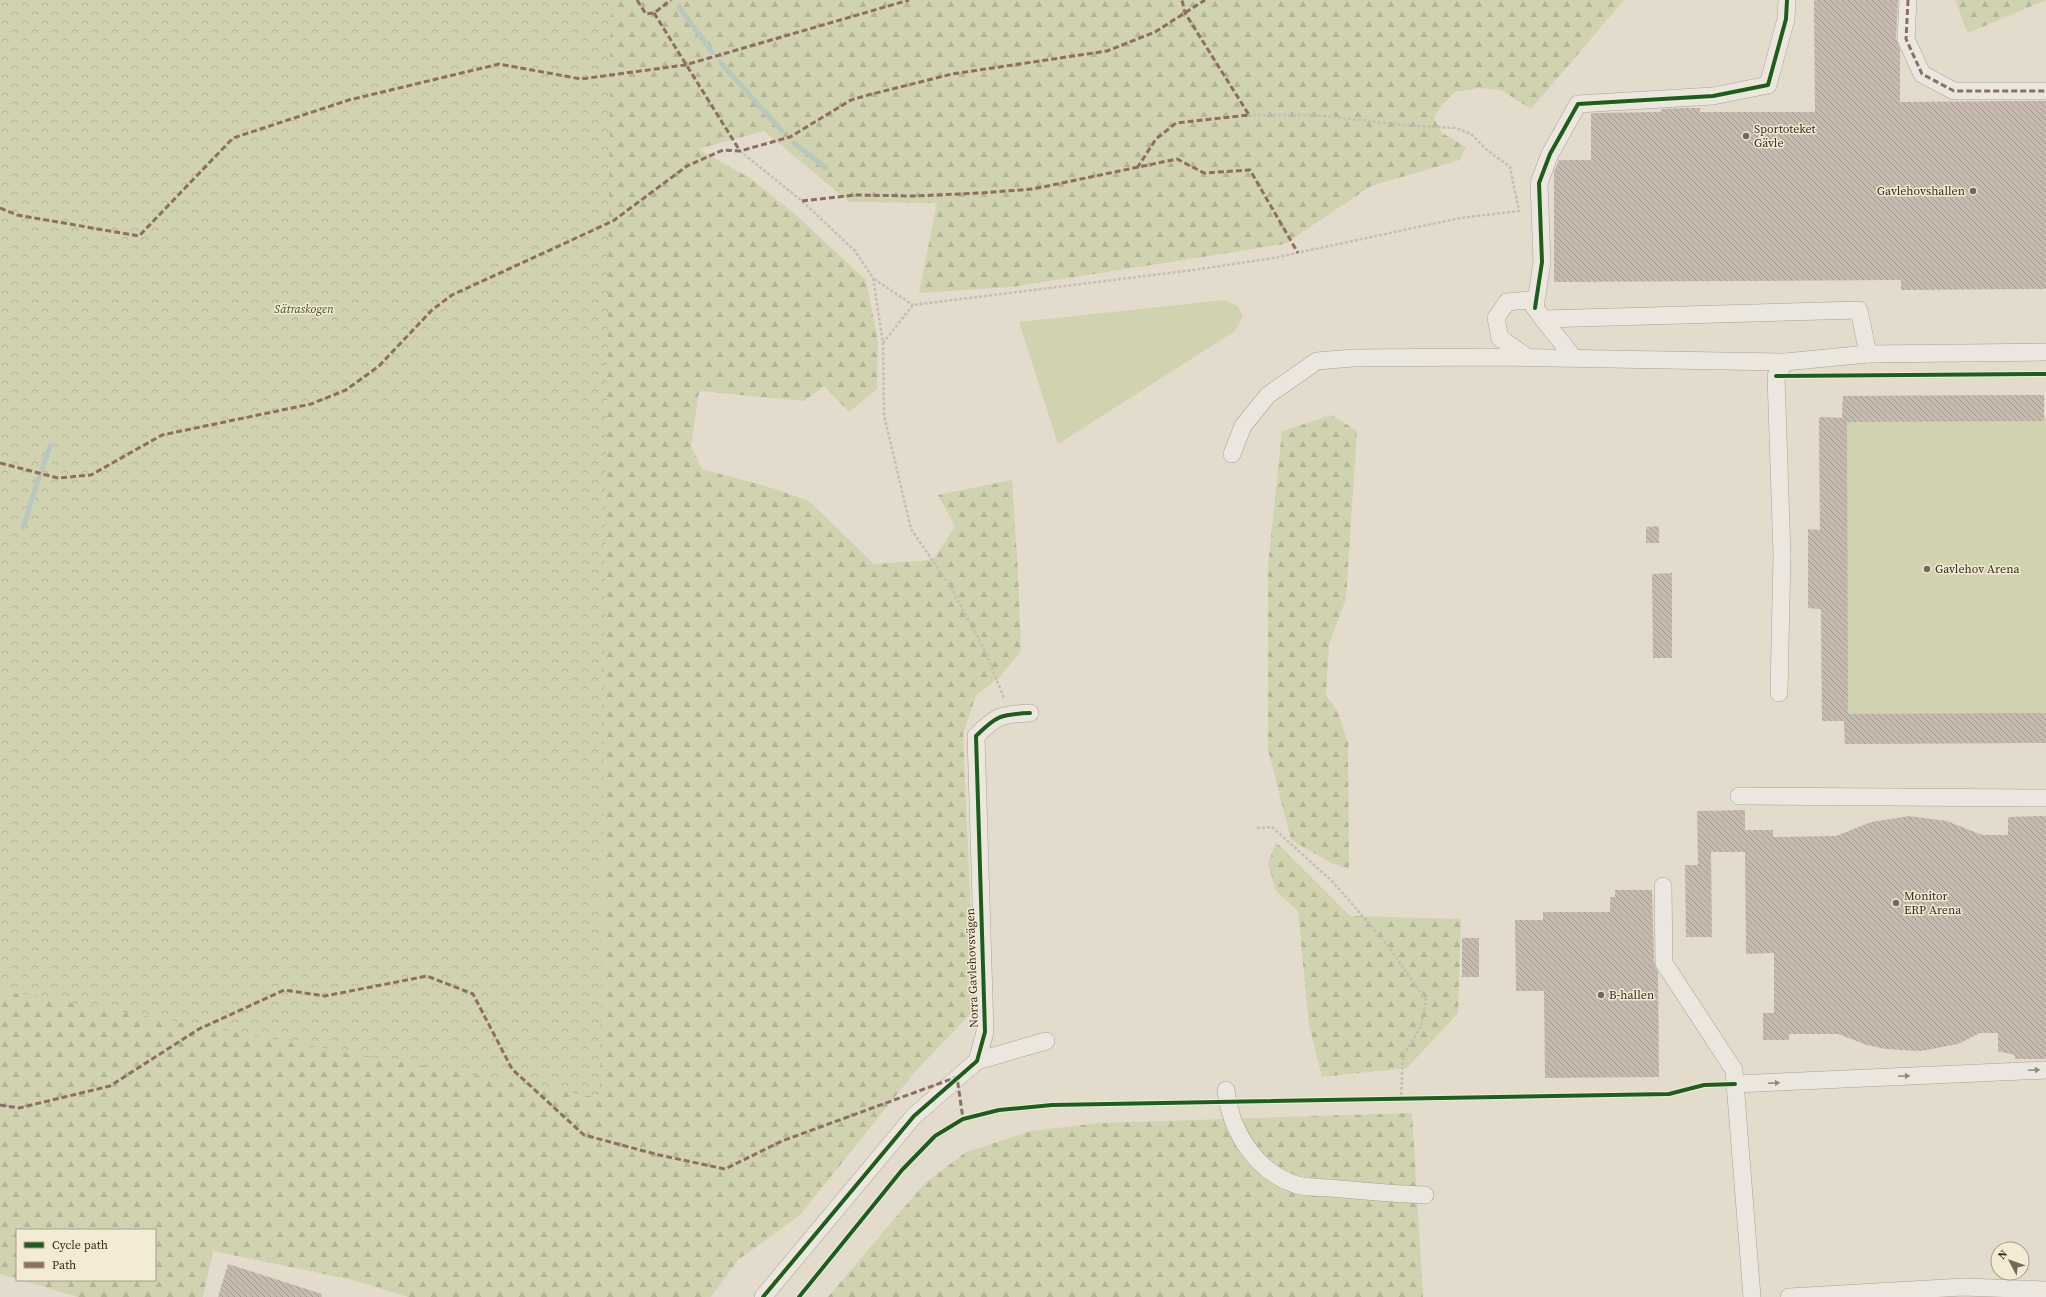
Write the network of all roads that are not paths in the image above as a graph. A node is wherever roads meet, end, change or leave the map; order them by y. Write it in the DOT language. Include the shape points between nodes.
graph roads {
  1 [pos="1787,0"];
  2 [pos="1908,0"];
  3 [pos="2046,91"];
  4 [pos="1539,313"];
  5 [pos="2046,352"];
  6 [pos="1868,354"];
  7 [pos="1527,357"];
  8 [pos="1574,358"];
  9 [pos="1785,362"];
  10 [pos="1232,454"];
  11 [pos="1779,693"];
  12 [pos="1030,713"];
  13 [pos="1739,796"];
  14 [pos="2046,798"];
  15 [pos="1663,886"];
  16 [pos="1046,1041"];
  17 [pos="977,1061"];
  18 [pos="2046,1070"];
  19 [pos="1735,1084"];
  20 [pos="1226,1090"];
  21 [pos="1425,1195"];
  22 [pos="2046,1290"];
  23 [pos="763,1297"];
  24 [pos="1752,1297"];
  25 [pos="1790,1297"];
  1 -- 4 [label="street" via="1786,19 1768,85 1713,96 1578,104 1550,154 1539,183 1542,262"];
  2 -- 3 [label="street" via="1906,39 1922,74 1954,90"];
  4 -- 6 [label="street" via="1859,310"];
  4 -- 7 [label="street" via="1529,300 1506,302 1496,318 1500,338"];
  4 -- 8 [label="street"];
  5 -- 6 [label="street"];
  6 -- 9 [label="street"];
  7 -- 8 [label="street"];
  7 -- 10 [label="street" via="1353,358 1317,361 1268,395 1243,426"];
  8 -- 9 [label="street"];
  9 -- 11 [label="street" via="1776,376 1782,555"];
  12 -- 17 [label="street, Norra Gavlehovsvägen" via="1010,714 993,719 976,736 985,1032"];
  13 -- 14 [label="street"];
  15 -- 19 [label="street" via="1664,963 1734,1070"];
  16 -- 17 [label="street"];
  17 -- 23 [label="street" via="914,1116"];
  19 -- 18 [label="street, one-way"];
  19 -- 24 [label="street"];
  20 -- 21 [label="street" via="1234,1127 1267,1170 1294,1184"];
  22 -- 25 [label="street" via="1964,1287"];
}
